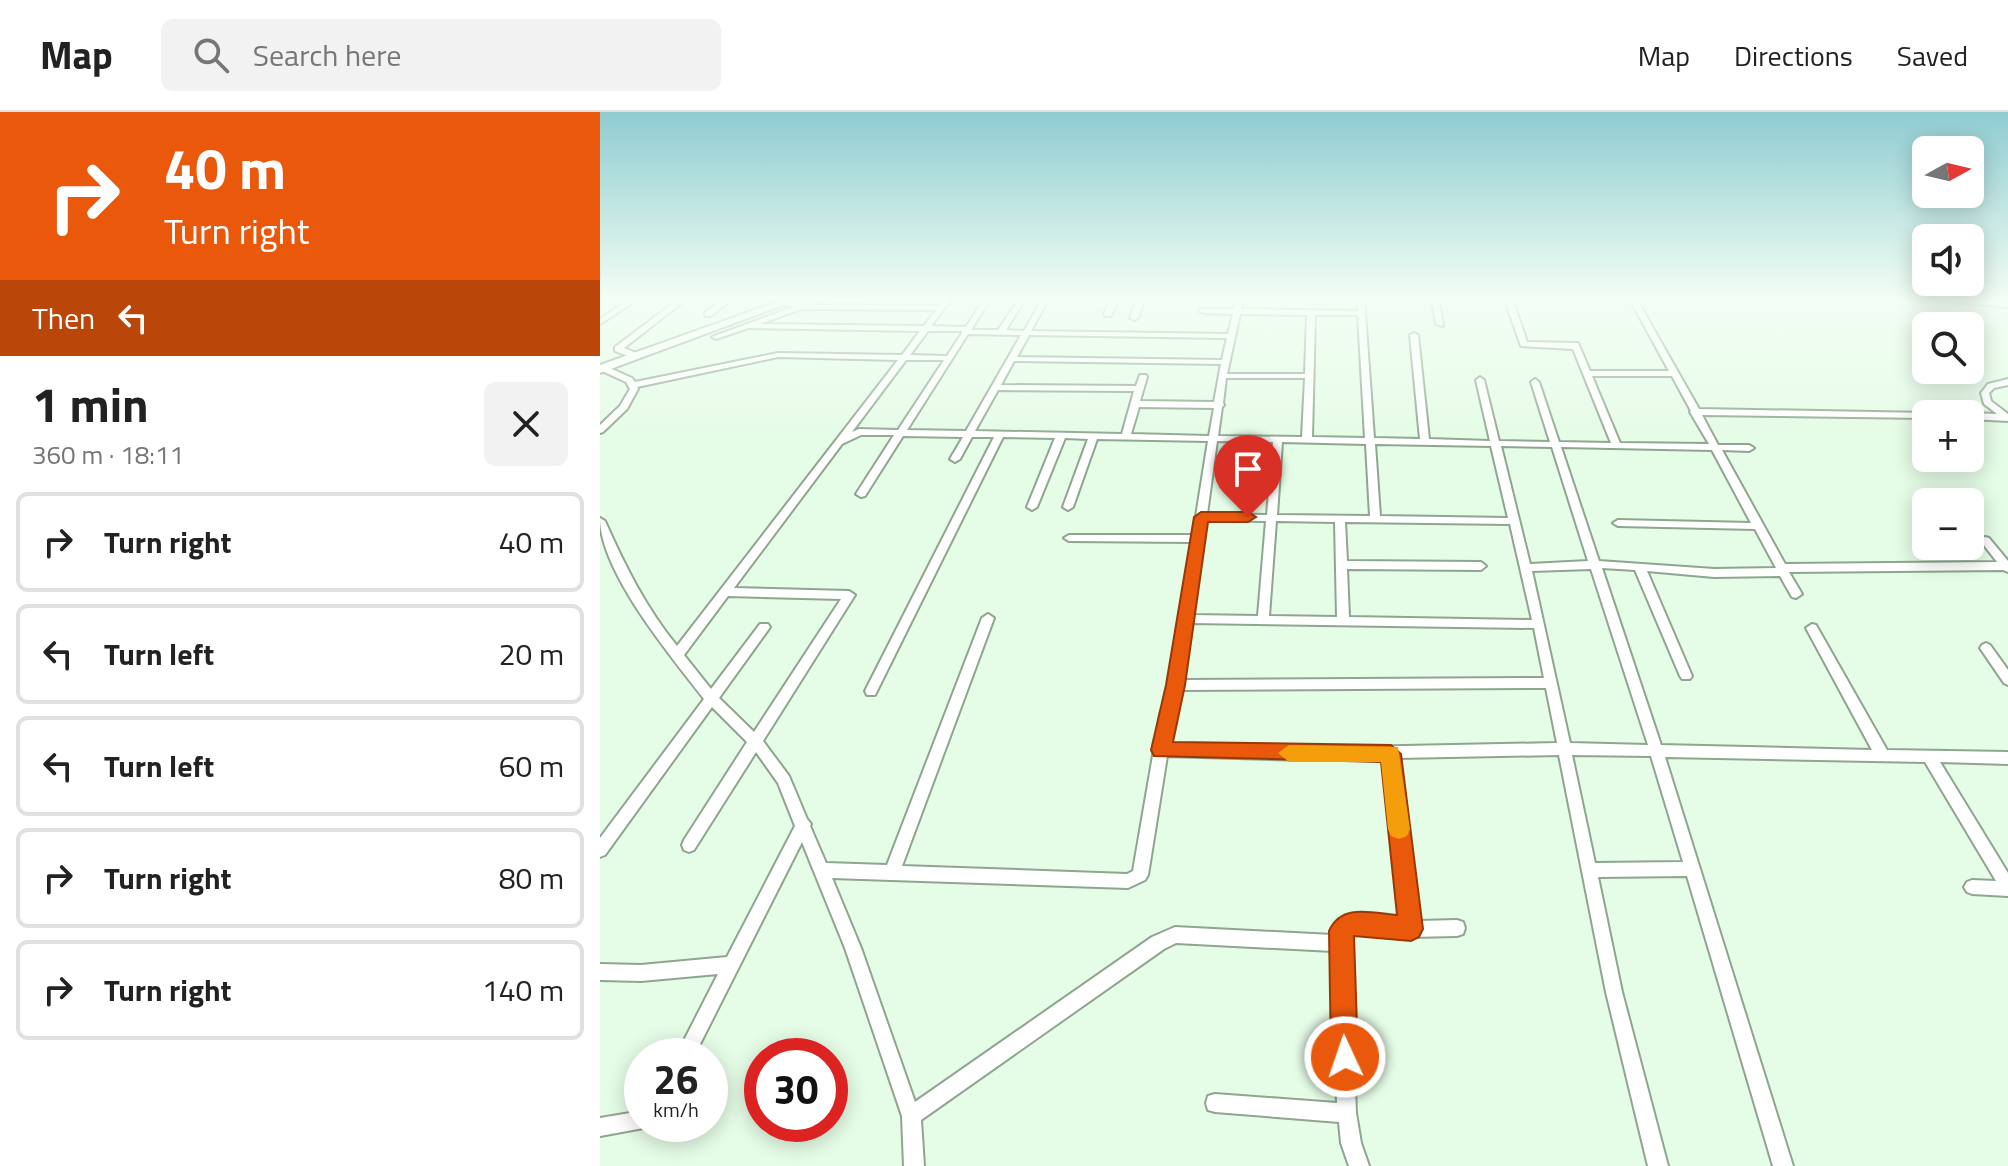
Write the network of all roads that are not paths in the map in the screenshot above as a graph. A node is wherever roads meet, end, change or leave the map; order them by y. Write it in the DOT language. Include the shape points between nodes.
graph roads {
  1 [pos="620,347"];
  2 [pos="660,347"];
  3 [pos="912,347"];
  4 [pos="955,347"];
  5 [pos="1018,347"];
  6 [pos="1229,347"];
  7 [pos="1310,347"];
  8 [pos="1365,347"];
  9 [pos="1415,347"];
  10 [pos="1576,347"];
  11 [pos="1659,347"];
  12 [pos="636,356"];
  13 [pos="904,357"];
  14 [pos="948,358"];
  15 [pos="1011,359"];
  16 [pos="1226,362"];
  17 [pos="601,369"];
  18 [pos="1587,373"];
  19 [pos="1673,374"];
  20 [pos="1223,376"];
  21 [pos="1309,376"];
  22 [pos="1143,377"];
  23 [pos="1480,380"];
  24 [pos="1535,382"];
  25 [pos="2008,382"];
  26 [pos="634,385"];
  27 [pos="996,387"];
  28 [pos="1139,389"];
  29 [pos="1135,404"];
  30 [pos="1220,405"];
  31 [pos="1694,412"];
  32 [pos="1912,415"];
  33 [pos="1984,417"];
  34 [pos="2006,418"];
  35 [pos="600,430"];
  36 [pos="898,434"];
  37 [pos="969,434"];
  38 [pos="1000,435"];
  39 [pos="1061,436"];
  40 [pos="1093,437"];
  41 [pos="1125,438"];
  42 [pos="1215,439"];
  43 [pos="1278,439"];
  44 [pos="1307,439"];
  45 [pos="1370,440"];
  46 [pos="1425,441"];
  47 [pos="838,443"];
  48 [pos="1493,443"];
  49 [pos="1556,444"];
  50 [pos="1617,446"];
  51 [pos="1713,447"];
  52 [pos="1749,448"];
  53 [pos="955,459"];
  54 [pos="861,494"];
  55 [pos="1032,507"];
  56 [pos="1068,507"];
  57 [pos="1201,517"];
  58 [pos="1271,518"];
  59 [pos="1340,519"];
  60 [pos="1375,519"];
  61 [pos="600,521"];
  62 [pos="1512,521"];
  63 [pos="1618,523"];
  64 [pos="1757,526"];
  65 [pos="1069,538"];
  66 [pos="1197,539"];
  67 [pos="1985,540"];
  68 [pos="1341,565"];
  69 [pos="1481,566"];
  70 [pos="1639,566"];
  71 [pos="1596,567"];
  72 [pos="2007,567"];
  73 [pos="1525,568"];
  74 [pos="1782,570"];
  75 [pos="725,592"];
  76 [pos="1796,594"];
  77 [pos="988,618"];
  78 [pos="1184,619"];
  79 [pos="1263,620"];
  80 [pos="1343,621"];
  81 [pos="1539,624"];
  82 [pos="764,627"];
  83 [pos="1812,628"];
  84 [pos="1986,648"];
  85 [pos="677,655"];
  86 [pos="1686,676"];
  87 [pos="2008,680"];
  88 [pos="1550,683"];
  89 [pos="1176,685"];
  90 [pos="871,691"];
  91 [pos="711,698"];
  92 [pos="754,740"];
  93 [pos="1563,749"];
  94 [pos="1161,750"];
  95 [pos="1656,750"];
  96 [pos="1391,754"];
  97 [pos="1883,756"];
  98 [pos="1929,757"];
  99 [pos="2008,758"];
  100 [pos="804,824"];
  101 [pos="689,845"];
  102 [pos="600,850"];
  103 [pos="1691,869"];
  104 [pos="823,870"];
  105 [pos="1588,870"];
  106 [pos="892,872"];
  107 [pos="1972,887"];
  108 [pos="2008,888"];
  109 [pos="1457,928"];
  110 [pos="1411,929"];
  111 [pos="1340,943"];
  112 [pos="728,965"];
  113 [pos="600,972"];
  114 [pos="694,1038"];
  115 [pos="1215,1103"];
  116 [pos="1347,1113"];
  117 [pos="911,1116"];
  118 [pos="624,1123"];
  119 [pos="600,1127"];
  120 [pos="914,1166"];
  121 [pos="1359,1166"];
  122 [pos="1658,1166"];
  123 [pos="1783,1166"];
  1 -- 12 [label="street"];
  2 -- 12 [label="main road"];
  3 -- 13 [label="street"];
  4 -- 14 [label="street"];
  5 -- 15 [label="street"];
  6 -- 16 [label="street"];
  7 -- 21 [label="street"];
  8 -- 45 [label="street"];
  9 -- 46 [label="street"];
  10 -- 18 [label="street"];
  11 -- 19 [label="street"];
  12 -- 17 [label="main road"];
  13 -- 14 [label="street"];
  13 -- 26 [label="street" via="774,356"];
  13 -- 47 [label="street"];
  14 -- 36 [label="street"];
  15 -- 16 [label="street"];
  15 -- 27 [label="street"];
  16 -- 20 [label="street"];
  17 -- 26 [label="street"];
  18 -- 19 [label="street"];
  18 -- 50 [label="street"];
  19 -- 31 [label="street"];
  20 -- 21 [label="street"];
  20 -- 30 [label="street"];
  21 -- 44 [label="street"];
  22 -- 28 [label="street"];
  23 -- 48 [label="street"];
  24 -- 49 [label="street"];
  25 -- 34 [label="street" via="1985,393 1987,402"];
  26 -- 35 [label="street" via="630,400"];
  27 -- 28 [label="street"];
  27 -- 37 [label="street"];
  28 -- 29 [label="street"];
  29 -- 30 [label="street"];
  29 -- 41 [label="street"];
  30 -- 42 [label="street"];
  31 -- 32 [label="street"];
  31 -- 51 [label="street"];
  33 -- 34 [label="street"];
  36 -- 37 [label="street"];
  36 -- 47 [label="street" via="855,433"];
  36 -- 54 [label="street"];
  37 -- 38 [label="street"];
  37 -- 53 [label="street"];
  38 -- 39 [label="street"];
  38 -- 90 [label="street"];
  39 -- 40 [label="street"];
  39 -- 55 [label="street"];
  40 -- 41 [label="street"];
  40 -- 56 [label="street"];
  41 -- 42 [label="street"];
  42 -- 43 [label="street"];
  42 -- 57 [label="street"];
  43 -- 44 [label="street"];
  43 -- 58 [label="street"];
  44 -- 45 [label="street"];
  45 -- 46 [label="street"];
  45 -- 60 [label="street"];
  46 -- 48 [label="street"];
  47 -- 75 [label="street"];
  48 -- 49 [label="street"];
  48 -- 62 [label="street"];
  49 -- 50 [label="street"];
  49 -- 71 [label="street"];
  50 -- 51 [label="street"];
  51 -- 52 [label="street"];
  51 -- 64 [label="street"];
  57 -- 58 [label="street"];
  57 -- 66 [label="street"];
  58 -- 59 [label="street"];
  58 -- 79 [label="street"];
  59 -- 60 [label="street"];
  59 -- 68 [label="street"];
  60 -- 62 [label="street"];
  61 -- 85 [label="street" via="628,582"];
  62 -- 73 [label="street"];
  63 -- 64 [label="street"];
  64 -- 74 [label="street"];
  65 -- 66 [label="street"];
  66 -- 78 [label="street"];
  67 -- 72 [label="street"];
  68 -- 69 [label="street"];
  68 -- 80 [label="street"];
  70 -- 71 [label="street"];
  70 -- 74 [label="street" via="1714,573"];
  70 -- 86 [label="street"];
  71 -- 73 [label="street"];
  71 -- 95 [label="street"];
  72 -- 74 [label="street"];
  73 -- 81 [label="street"];
  74 -- 76 [label="street"];
  75 -- 85 [label="street"];
  75 -- 92 [label="street" via="849,595"];
  77 -- 106 [label="street"];
  78 -- 79 [label="street"];
  78 -- 89 [label="street"];
  79 -- 80 [label="street"];
  80 -- 81 [label="street"];
  81 -- 88 [label="street"];
  82 -- 91 [label="street"];
  83 -- 97 [label="street"];
  84 -- 87 [label="street"];
  85 -- 91 [label="street"];
  88 -- 89 [label="street"];
  88 -- 93 [label="street"];
  89 -- 94 [label="street"];
  91 -- 92 [label="street"];
  91 -- 102 [label="street"];
  92 -- 100 [label="street" via="784,780"];
  92 -- 101 [label="street"];
  93 -- 95 [label="street"];
  93 -- 96 [label="street"];
  93 -- 105 [label="street"];
  94 -- 96 [label="street"];
  94 -- 106 [label="street" via="1142,871 1133,880"];
  95 -- 97 [label="street"];
  95 -- 103 [label="street"];
  96 -- 110 [label="street"];
  97 -- 98 [label="street"];
  98 -- 99 [label="street"];
  98 -- 108 [label="street"];
  100 -- 104 [label="street"];
  100 -- 112 [label="street"];
  103 -- 105 [label="street"];
  103 -- 123 [label="street"];
  104 -- 106 [label="street"];
  104 -- 117 [label="street"];
  105 -- 122 [label="street"];
  107 -- 108 [label="street"];
  109 -- 110 [label="street"];
  110 -- 111 [label="street" via="1349,924 1341,931"];
  111 -- 116 [label="street"];
  111 -- 117 [label="street" via="1175,935"];
  112 -- 113 [label="street"];
  112 -- 114 [label="street"];
  115 -- 116 [label="street"];
  116 -- 121 [label="street"];
  117 -- 120 [label="street"];
  118 -- 119 [label="street"];
}
